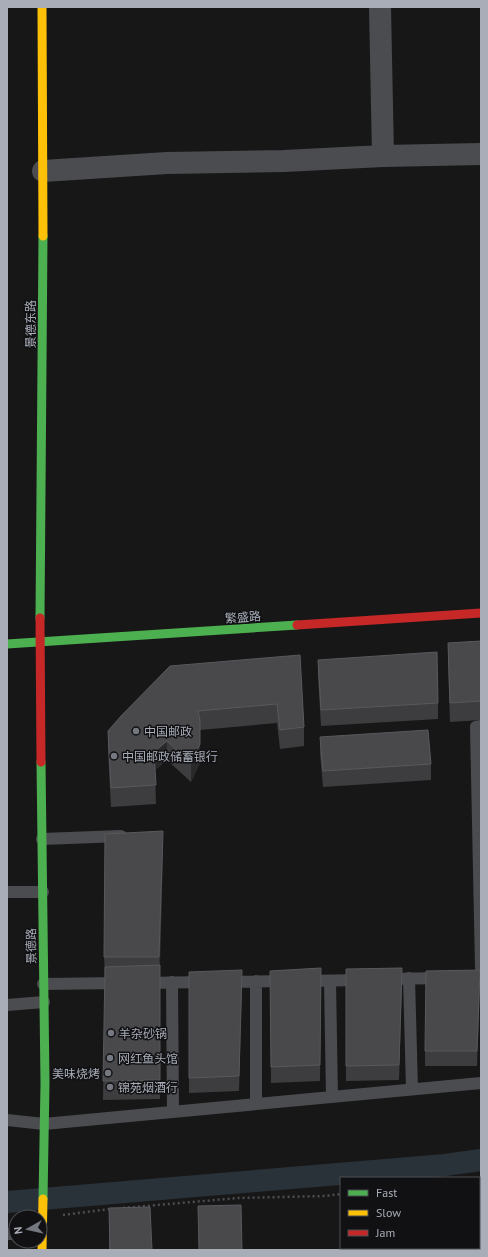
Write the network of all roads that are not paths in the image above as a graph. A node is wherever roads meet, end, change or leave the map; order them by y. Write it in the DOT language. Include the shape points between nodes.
graph roads {
  1 [pos="42,7"];
  2 [pos="380,7"];
  3 [pos="481,154"];
  4 [pos="383,156"];
  5 [pos="43,171"];
  6 [pos="481,613"];
  7 [pos="40,642"];
  8 [pos="7,644"];
  9 [pos="481,726"];
  10 [pos="135,835"];
  11 [pos="42,839"];
  12 [pos="7,892"];
  13 [pos="43,892"];
  14 [pos="480,899"];
  15 [pos="481,967"];
  16 [pos="457,977"];
  17 [pos="409,978"];
  18 [pos="256,981"];
  19 [pos="330,981"];
  20 [pos="172,982"];
  21 [pos="44,984"];
  22 [pos="44,1002"];
  23 [pos="7,1004"];
  24 [pos="481,1083"];
  25 [pos="412,1089"];
  26 [pos="332,1097"];
  27 [pos="256,1104"];
  28 [pos="173,1112"];
  29 [pos="7,1120"];
  30 [pos="44,1124"];
  31 [pos="43,1209"];
  1 -- 5 [label="main road, 景德东路"];
  2 -- 4 [label="street"];
  3 -- 4 [label="street"];
  4 -- 5 [label="street" via="167,163"];
  5 -- 7 [label="main road, 景德东路"];
  6 -- 7 [label="main road, 繁盛路"];
  7 -- 8 [label="main road, 繁盛路"];
  7 -- 11 [label="main road, 景德路"];
  9 -- 14 [label="lane" via="476,726"];
  10 -- 11 [label="lane"];
  11 -- 13 [label="main road, 景德路"];
  12 -- 13 [label="lane"];
  13 -- 21 [label="main road, 景德路"];
  14 -- 15 [label="lane"];
  16 -- 17 [label="lane"];
  17 -- 19 [label="lane"];
  17 -- 25 [label="lane"];
  18 -- 19 [label="lane"];
  18 -- 20 [label="lane"];
  18 -- 27 [label="lane"];
  19 -- 26 [label="lane"];
  20 -- 21 [label="lane"];
  20 -- 28 [label="lane"];
  21 -- 22 [label="main road, 景德路"];
  22 -- 23 [label="lane"];
  22 -- 30 [label="main road, 景德路"];
  24 -- 25 [label="lane"];
  25 -- 26 [label="lane"];
  26 -- 27 [label="lane"];
  27 -- 28 [label="lane"];
  28 -- 30 [label="lane"];
  29 -- 30 [label="lane"];
  30 -- 31 [label="main road, 景德路"];
}
